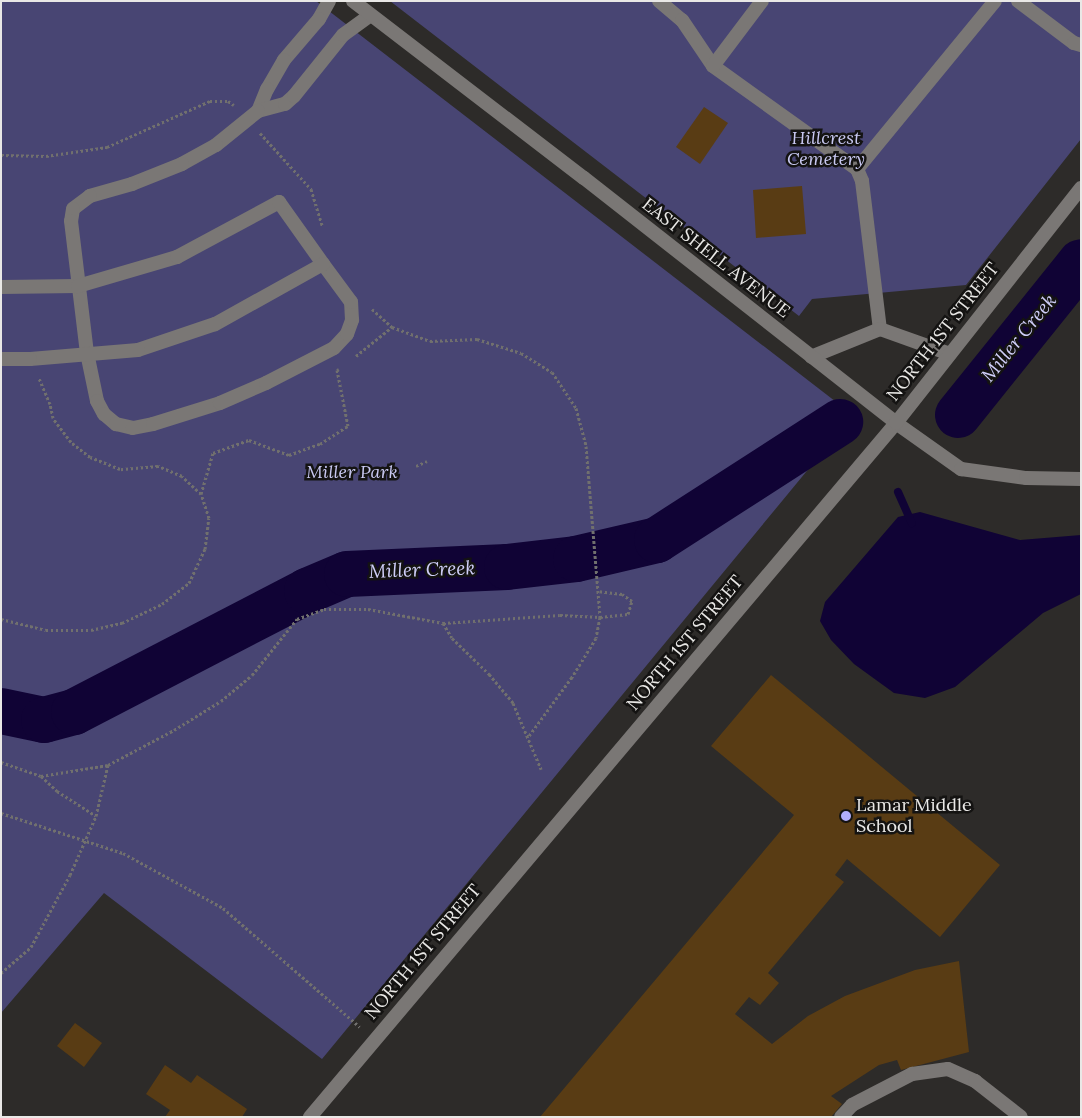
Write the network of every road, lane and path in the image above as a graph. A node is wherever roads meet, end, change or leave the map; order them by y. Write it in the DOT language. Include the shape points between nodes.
graph roads {
  1 [pos="329,1"];
  2 [pos="353,1"];
  3 [pos="659,1"];
  4 [pos="762,1"];
  5 [pos="995,1"];
  6 [pos="1018,1"];
  7 [pos="371,15"];
  8 [pos="1081,45"];
  9 [pos="713,66"];
  10 [pos="258,111"];
  11 [pos="857,169"];
  12 [pos="1081,188"];
  13 [pos="323,264"];
  14 [pos="78,286"];
  15 [pos="1,287"];
  16 [pos="392,327"];
  17 [pos="880,329"];
  18 [pos="87,353"];
  19 [pos="950,354"];
  20 [pos="811,357"];
  21 [pos="1,359"];
  22 [pos="30,359"];
  23 [pos="350,360"];
  24 [pos="344,365"];
  25 [pos="896,423"];
  26 [pos="427,461"];
  27 [pos="416,466"];
  28 [pos="1081,479"];
  29 [pos="201,494"];
  30 [pos="594,528"];
  31 [pos="597,590"];
  32 [pos="600,617"];
  33 [pos="1,619"];
  34 [pos="443,623"];
  35 [pos="529,736"];
  36 [pos="1,762"];
  37 [pos="108,765"];
  38 [pos="541,770"];
  39 [pos="41,776"];
  40 [pos="1,813"];
  41 [pos="96,816"];
  42 [pos="85,840"];
  43 [pos="1,973"];
  44 [pos="374,1039"];
  45 [pos="310,1117"];
  46 [pos="842,1117"];
  47 [pos="1021,1117"];
  1 -- 10 [label="street" via="319,19 284,60"];
  2 -- 7 [label="street, EAST SHELL AVENUE"];
  3 -- 9 [label="street" via="682,20"];
  4 -- 9 [label="street"];
  5 -- 11 [label="street"];
  6 -- 8 [label="street"];
  7 -- 10 [label="street" via="343,35 285,104"];
  7 -- 20 [label="street, EAST SHELL AVENUE"];
  9 -- 11 [label="street"];
  10 -- 14 [label="street" via="216,145 182,164 80,202 73,209 71,222"];
  11 -- 17 [label="street" via="862,181"];
  12 -- 19 [label="street, NORTH 1ST STREET"];
  13 -- 14 [label="street" via="279,202 177,257"];
  13 -- 18 [label="street" via="215,324 138,350"];
  13 -- 18 [label="street" via="351,302 352,320 347,334 334,348 320,356 220,403 133,428 116,424 104,414 97,401"];
  14 -- 15 [label="street"];
  14 -- 18 [label="street"];
  16 -- 23 [label="path"];
  17 -- 19 [label="street"];
  17 -- 20 [label="street"];
  18 -- 22 [label="street"];
  19 -- 25 [label="street, NORTH 1ST STREET"];
  20 -- 25 [label="street, EAST SHELL AVENUE"];
  21 -- 22 [label="street"];
  22 -- 29 [label="path" via="53,418 77,447 90,457 120,469 158,466 182,476"];
  24 -- 29 [label="path" via="337,370 348,426 320,444 289,455 249,440 213,453"];
  25 -- 28 [label="street, EAST SHELL AVENUE" via="961,469 1026,478"];
  25 -- 44 [label="street, NORTH 1ST STREET"];
  26 -- 27 [label="path"];
  29 -- 33 [label="path" via="208,518 205,549 188,583 162,604 122,623 91,630 46,630"];
  30 -- 31 [label="path"];
  31 -- 32 [label="path"];
  31 -- 32 [label="path" via="622,594 632,601 628,614"];
  32 -- 34 [label="path" via="560,615"];
  32 -- 35 [label="path" via="596,638"];
  34 -- 35 [label="path" via="452,638 513,703"];
  34 -- 37 [label="path" via="368,609 324,609 297,619 252,675 221,701"];
  35 -- 38 [label="path"];
  36 -- 39 [label="path"];
  37 -- 39 [label="path"];
  37 -- 41 [label="path"];
  39 -- 41 [label="path" via="56,791"];
  40 -- 42 [label="path"];
  41 -- 42 [label="path"];
  42 -- 43 [label="path" via="31,947"];
  42 -- 44 [label="path" via="123,853 223,908"];
  44 -- 45 [label="street, NORTH 1ST STREET"];
  46 -- 47 [label="street" via="852,1105 912,1074 948,1069 975,1081"];
}
